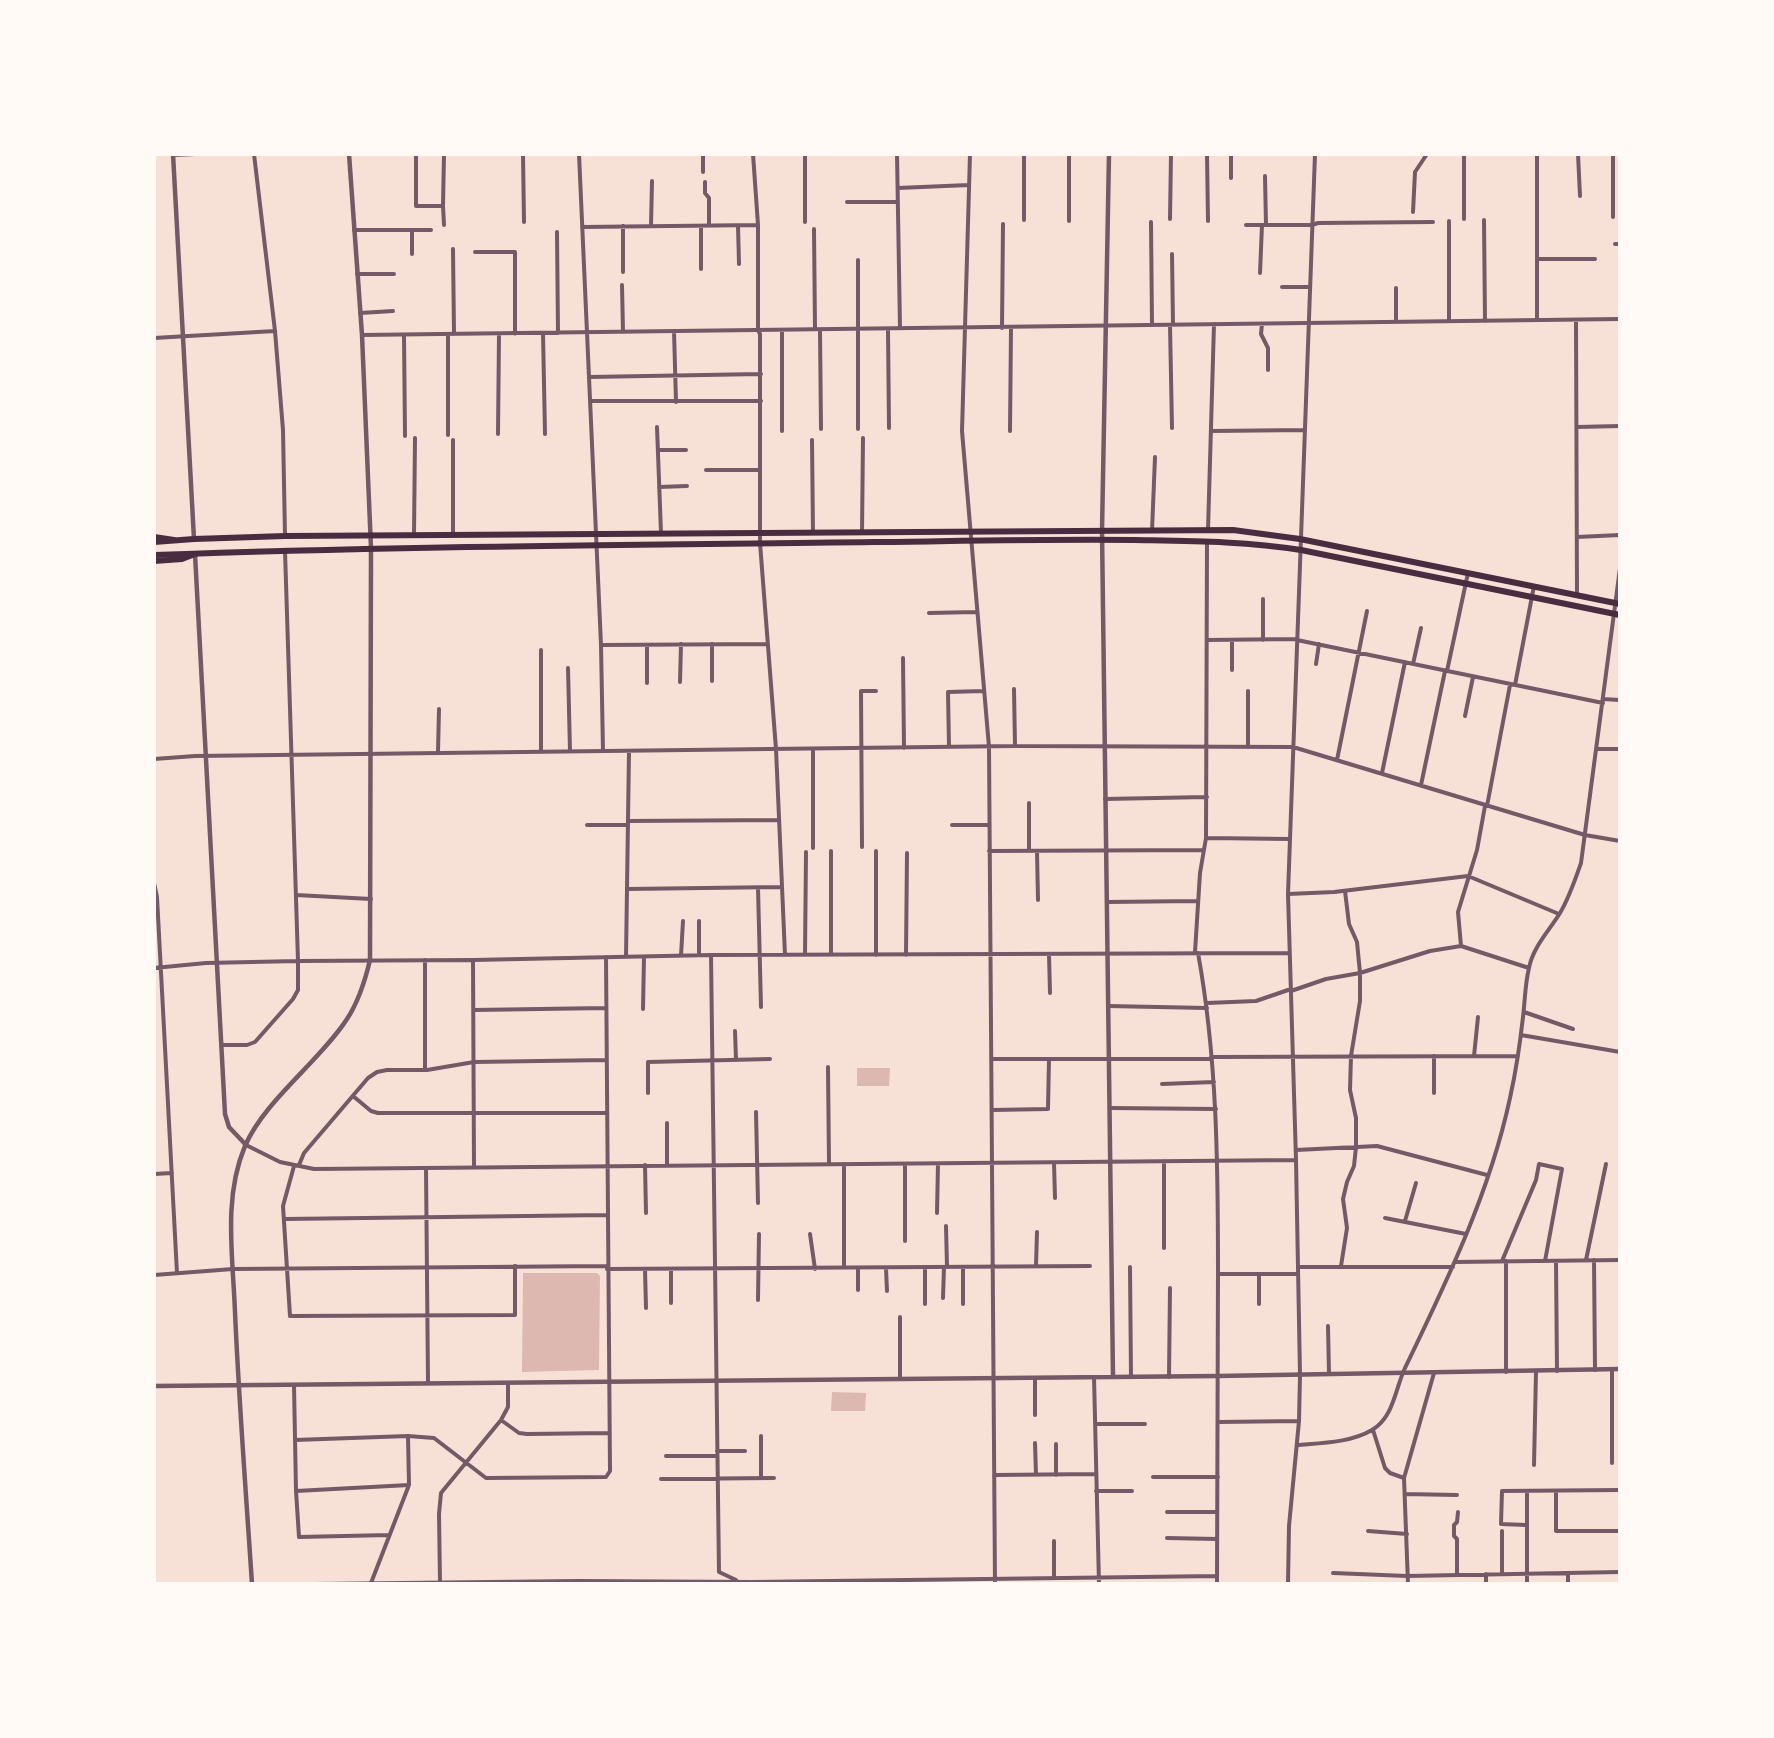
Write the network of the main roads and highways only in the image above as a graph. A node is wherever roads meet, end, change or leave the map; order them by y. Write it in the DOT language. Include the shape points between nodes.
graph roads {
  1 [pos="154,537"];
  2 [pos="174,540"];
  3 [pos="154,542"];
  4 [pos="195,554"];
  5 [pos="154,555"];
  6 [pos="154,561"];
  7 [pos="1617,603"];
  8 [pos="1616,614"];
  1 -- 2 [label="main road"];
  2 -- 3 [label="main road"];
  2 -- 7 [label="main road" via="1233,530 1300,539"];
  4 -- 5 [label="main road"];
  4 -- 6 [label="main road"];
  4 -- 8 [label="main road" via="760,543 1207,541 1301,550"];
}
